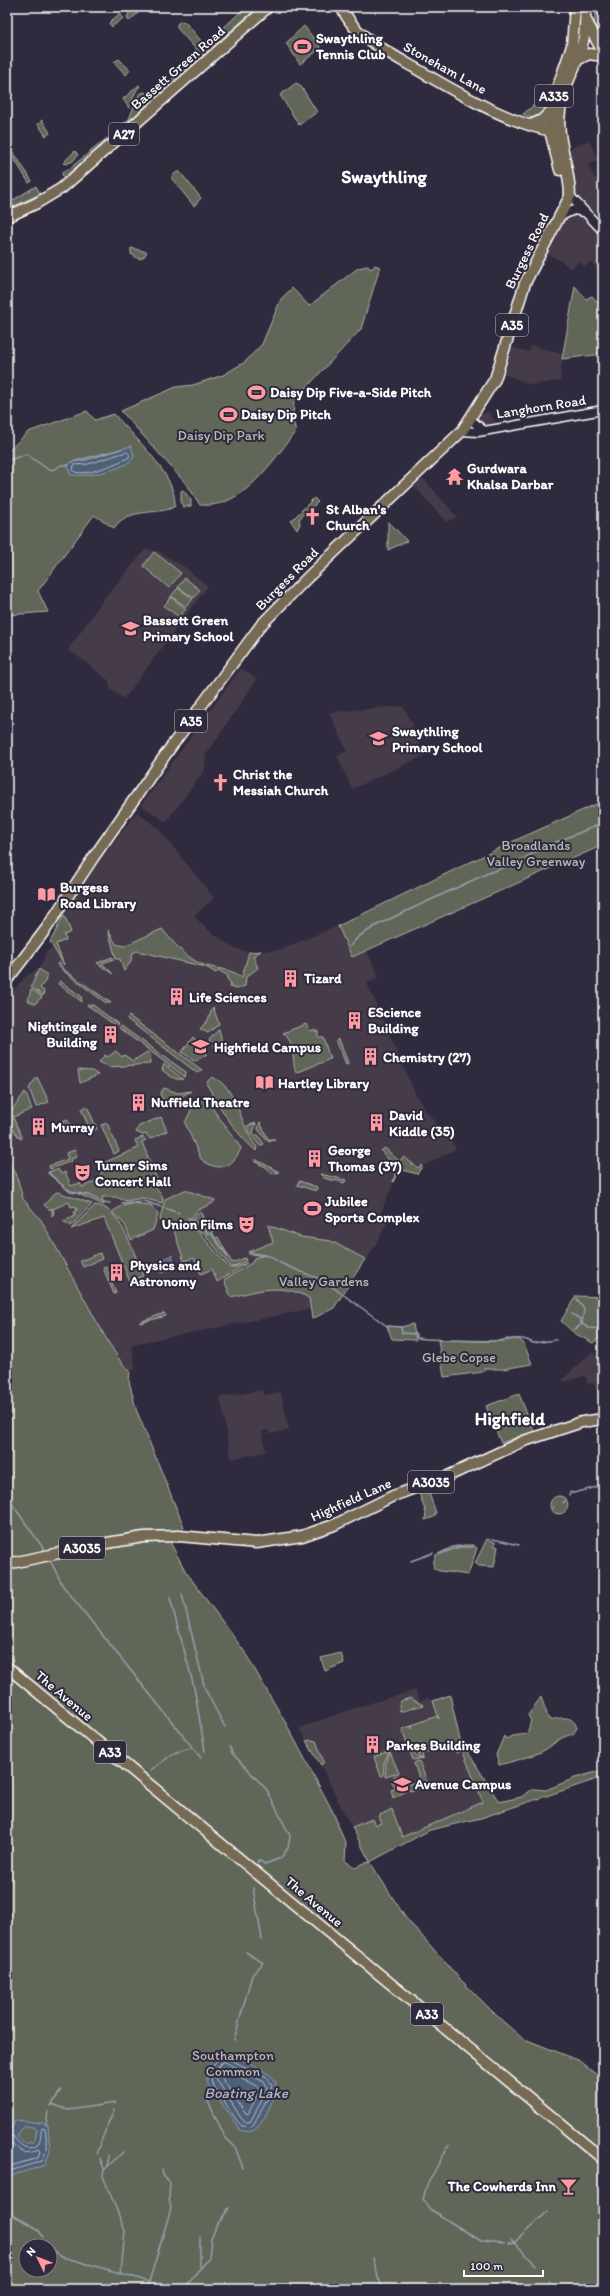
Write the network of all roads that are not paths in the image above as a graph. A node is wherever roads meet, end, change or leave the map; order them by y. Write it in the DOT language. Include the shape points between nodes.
graph roads {
  1 [pos="268,7"];
  2 [pos="341,7"];
  3 [pos="575,7"];
  4 [pos="585,7"];
  5 [pos="586,20"];
  6 [pos="579,39"];
  7 [pos="603,53"];
  8 [pos="577,60"];
  9 [pos="552,110"];
  10 [pos="531,125"];
  11 [pos="555,131"];
  12 [pos="570,196"];
  13 [pos="585,212"];
  14 [pos="7,217"];
  15 [pos="560,217"];
  16 [pos="603,231"];
  17 [pos="603,410"];
  18 [pos="470,420"];
  19 [pos="483,430"];
  20 [pos="462,431"];
  21 [pos="7,980"];
  22 [pos="603,1419"];
  23 [pos="7,1564"];
  24 [pos="7,1667"];
  25 [pos="603,2159"];
  1 -- 14 [label="main road, Bassett Green Road / A27" via="62,188"];
  2 -- 10 [label="main road, Stoneham Lane" via="359,32 399,59 462,95"];
  3 -- 6 [label="main road, A335"];
  4 -- 5 [label="main road, A335"];
  5 -- 6 [label="main road, A335"];
  5 -- 7 [label="main road"];
  6 -- 7 [label="main road"];
  6 -- 8 [label="main road, A335"];
  6 -- 9 [label="main road, A335" via="555,95"];
  7 -- 8 [label="main road" via="593,53"];
  8 -- 11 [label="main road, A335" via="562,98"];
  9 -- 10 [label="main road"];
  9 -- 11 [label="main road, A335"];
  10 -- 11 [label="main road, Stoneham Lane"];
  11 -- 12 [label="main road" via="564,187"];
  12 -- 13 [label="street"];
  12 -- 15 [label="main road, Burgess Road / A35"];
  13 -- 15 [label="street" via="574,210"];
  13 -- 16 [label="street"];
  15 -- 18 [label="main road, Burgess Road / A35" via="522,290 500,368"];
  17 -- 19 [label="street, Langhorn Road"];
  18 -- 19 [label="street, Langhorn Road"];
  18 -- 20 [label="main road, Burgess Road / A35"];
  19 -- 20 [label="street, Langhorn Road"];
  20 -- 21 [label="main road, Burgess Road / A35" via="261,625"];
  22 -- 23 [label="main road, Highfield Lane / A3035" via="582,1422 524,1441 448,1476 387,1499 334,1525 302,1536 256,1543 171,1536 127,1539"];
  24 -- 25 [label="main road, The Avenue / A33"];
}
